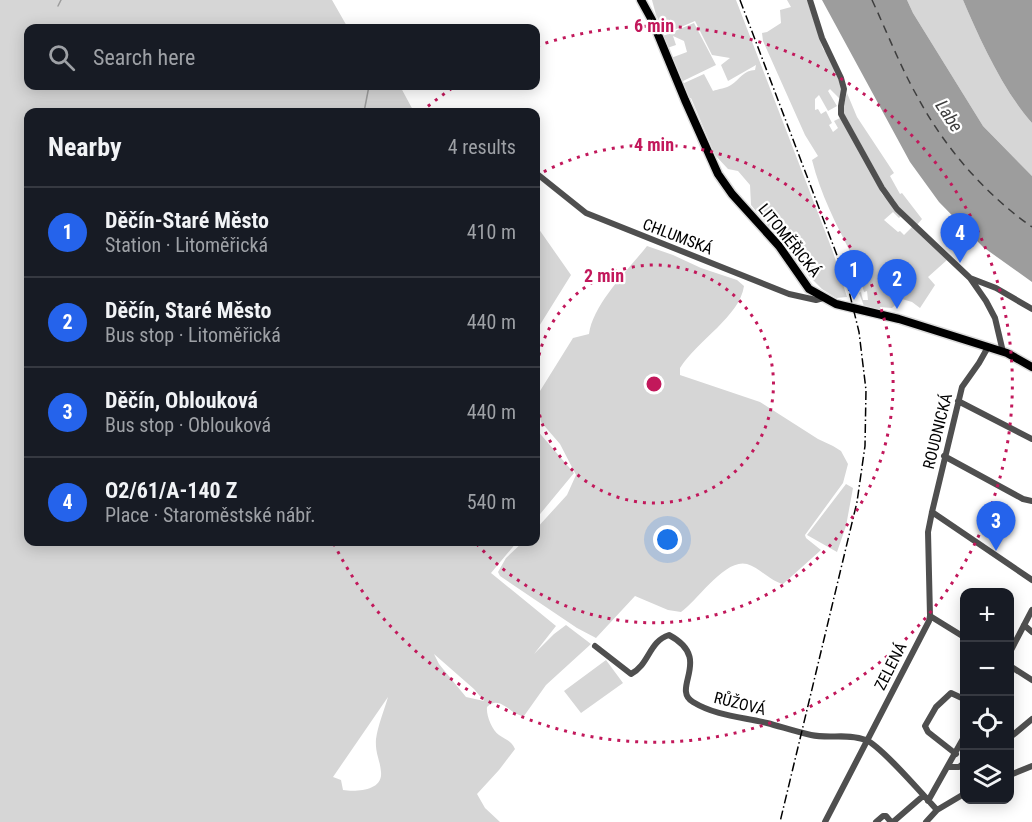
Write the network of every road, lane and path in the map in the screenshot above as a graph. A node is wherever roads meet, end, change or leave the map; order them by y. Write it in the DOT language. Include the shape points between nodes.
graph roads {
  1 [pos="641,0"];
  2 [pos="810,0"];
  3 [pos="540,176"];
  4 [pos="970,278"];
  5 [pos="823,298"];
  6 [pos="1032,309"];
  7 [pos="988,347"];
  8 [pos="1003,352"];
  9 [pos="1032,368"];
  10 [pos="958,401"];
  11 [pos="1032,439"];
  12 [pos="944,456"];
  13 [pos="1032,501"];
  14 [pos="932,512"];
  15 [pos="1032,580"];
  16 [pos="1032,610"];
  17 [pos="930,616"];
  18 [pos="1024,625"];
  19 [pos="1032,632"];
  20 [pos="960,635"];
  21 [pos="1014,644"];
  22 [pos="595,646"];
  23 [pos="1014,669"];
  24 [pos="1032,680"];
  25 [pos="960,697"];
  26 [pos="1032,719"];
  27 [pos="1014,734"];
  28 [pos="867,740"];
  29 [pos="960,746"];
  30 [pos="956,754"];
  31 [pos="960,766"];
  32 [pos="1032,766"];
  33 [pos="949,767"];
  34 [pos="1014,773"];
  35 [pos="960,796"];
  36 [pos="926,799"];
  37 [pos="936,810"];
  38 [pos="825,822"];
  39 [pos="876,822"];
  40 [pos="892,822"];
  41 [pos="926,822"];
  1 -- 5 [label="main road, LITOMĚŘICKÁ" via="717,174 805,284"];
  2 -- 4 [label="street" via="844,89 841,114 882,188 897,209"];
  3 -- 5 [label="street, CHLUMSKÁ" via="586,213 789,294"];
  4 -- 6 [label="street"];
  4 -- 8 [label="street" via="995,318"];
  5 -- 7 [label="main road, LITOMĚŘICKÁ"];
  7 -- 8 [label="main road, LITOMĚŘICKÁ"];
  7 -- 10 [label="street, ROUDNICKÁ" via="966,379"];
  8 -- 9 [label="main road, LITOMĚŘICKÁ"];
  10 -- 11 [label="street"];
  10 -- 12 [label="street, ROUDNICKÁ"];
  12 -- 13 [label="street"];
  12 -- 14 [label="street, ROUDNICKÁ"];
  14 -- 15 [label="street"];
  14 -- 17 [label="street, ZELENÁ" via="928,532"];
  16 -- 18 [label="street"];
  17 -- 20 [label="street"];
  17 -- 28 [label="street, ZELENÁ"];
  18 -- 19 [label="street"];
  18 -- 21 [label="street"];
  22 -- 28 [label="street, RŮŽOVÁ" via="631,674 639,670 653,647 669,634 684,645 691,657 685,688 691,702 715,713 813,736 841,735"];
  23 -- 24 [label="street"];
  25 -- 30 [label="street" via="951,693 936,707 925,726"];
  26 -- 27 [label="street"];
  28 -- 36 [label="street"];
  28 -- 38 [label="street, ZELENÁ"];
  29 -- 30 [label="street"];
  30 -- 33 [label="street"];
  31 -- 33 [label="street"];
  32 -- 34 [label="street"];
  33 -- 36 [label="street"];
  35 -- 37 [label="street"];
  36 -- 37 [label="street"];
  36 -- 40 [label="street"];
  37 -- 41 [label="street"];
  39 -- 40 [label="street" via="883,816"];
}
